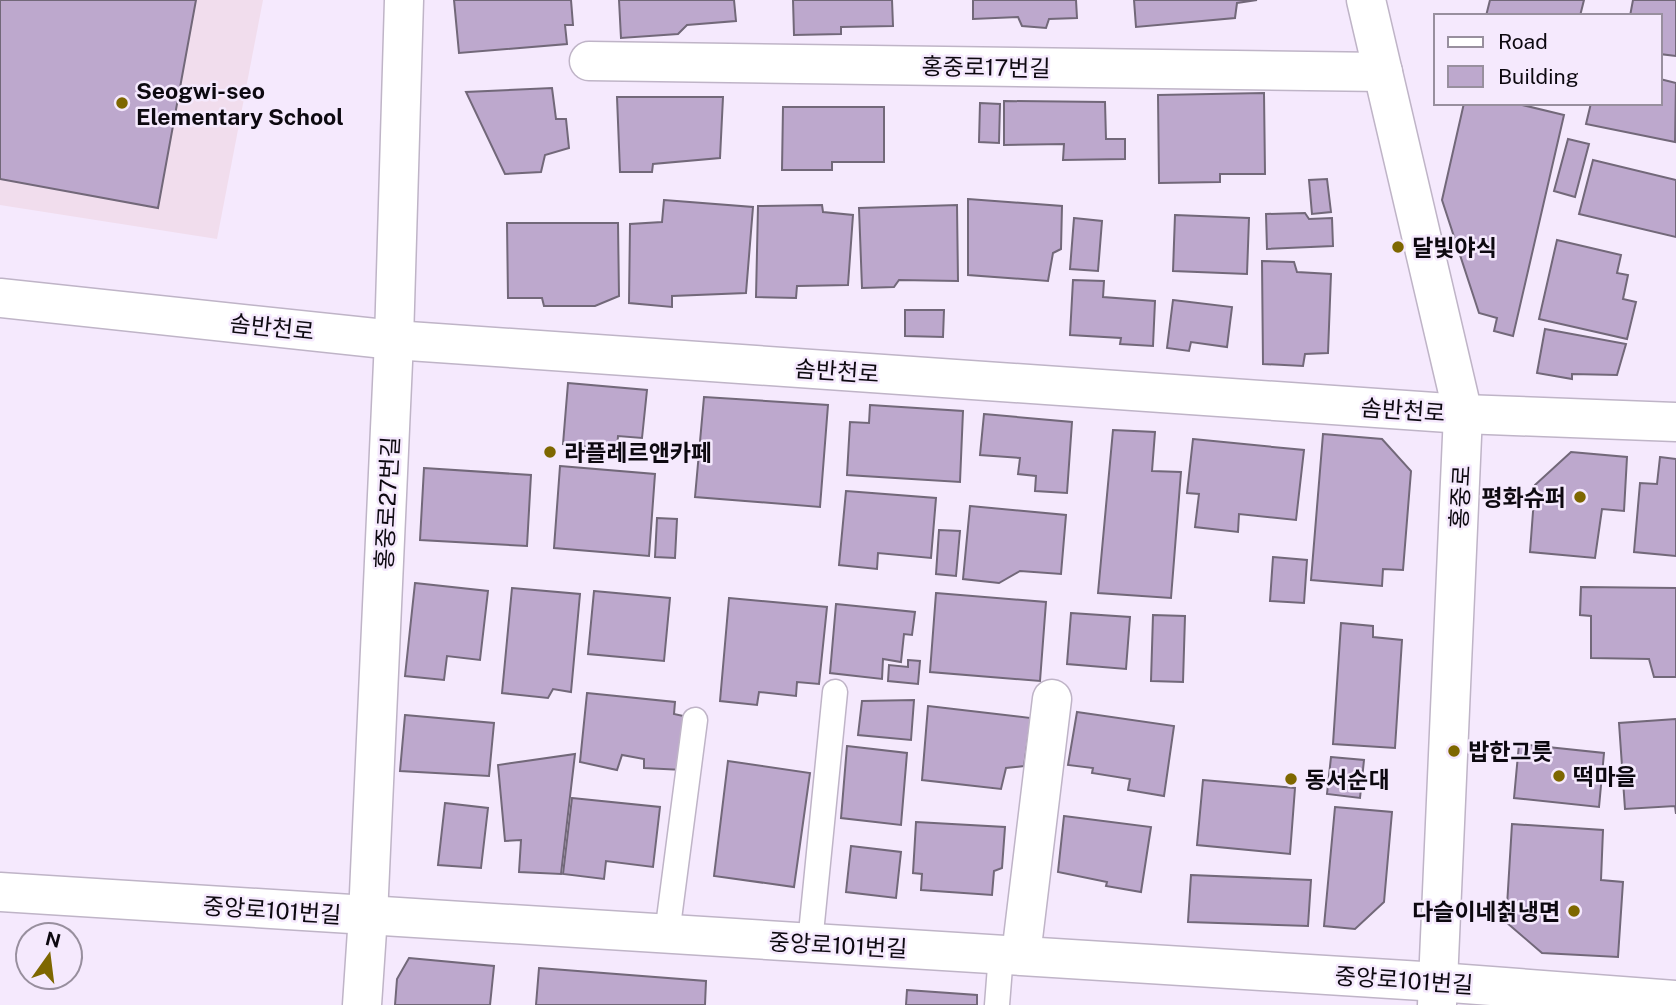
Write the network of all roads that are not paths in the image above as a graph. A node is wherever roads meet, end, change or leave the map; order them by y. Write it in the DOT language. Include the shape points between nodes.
graph roads {
  1 [pos="404,0"];
  2 [pos="1366,0"];
  3 [pos="589,61"];
  4 [pos="1382,72"];
  5 [pos="0,298"];
  6 [pos="394,340"];
  7 [pos="1463,414"];
  8 [pos="1676,422"];
  9 [pos="835,692"];
  10 [pos="1052,699"];
  11 [pos="695,720"];
  12 [pos="0,892"];
  13 [pos="368,916"];
  14 [pos="667,934"];
  15 [pos="810,943"];
  16 [pos="1011,955"];
  17 [pos="1437,993"];
  18 [pos="1676,1000"];
  19 [pos="362,1005"];
  20 [pos="997,1005"];
  1 -- 6 [label="street, 홍중로27번길"];
  2 -- 4 [label="street, 홍중로"];
  3 -- 4 [label="street, 홍중로17번길"];
  4 -- 7 [label="street, 홍중로"];
  5 -- 6 [label="street, 솜반천로"];
  6 -- 7 [label="street, 솜반천로"];
  6 -- 13 [label="street, 홍중로27번길"];
  7 -- 8 [label="street, 솜반천로"];
  7 -- 17 [label="street, 홍중로"];
  9 -- 15 [label="lane"];
  10 -- 16 [label="street"];
  11 -- 14 [label="lane"];
  12 -- 13 [label="street, 중앙로101번길"];
  13 -- 14 [label="street, 중앙로101번길"];
  13 -- 19 [label="street, 홍중로27번길"];
  14 -- 15 [label="street, 중앙로101번길"];
  15 -- 16 [label="street, 중앙로101번길"];
  16 -- 17 [label="street, 중앙로101번길"];
  16 -- 20 [label="lane"];
  17 -- 18 [label="street, 중앙로101번길"];
}
